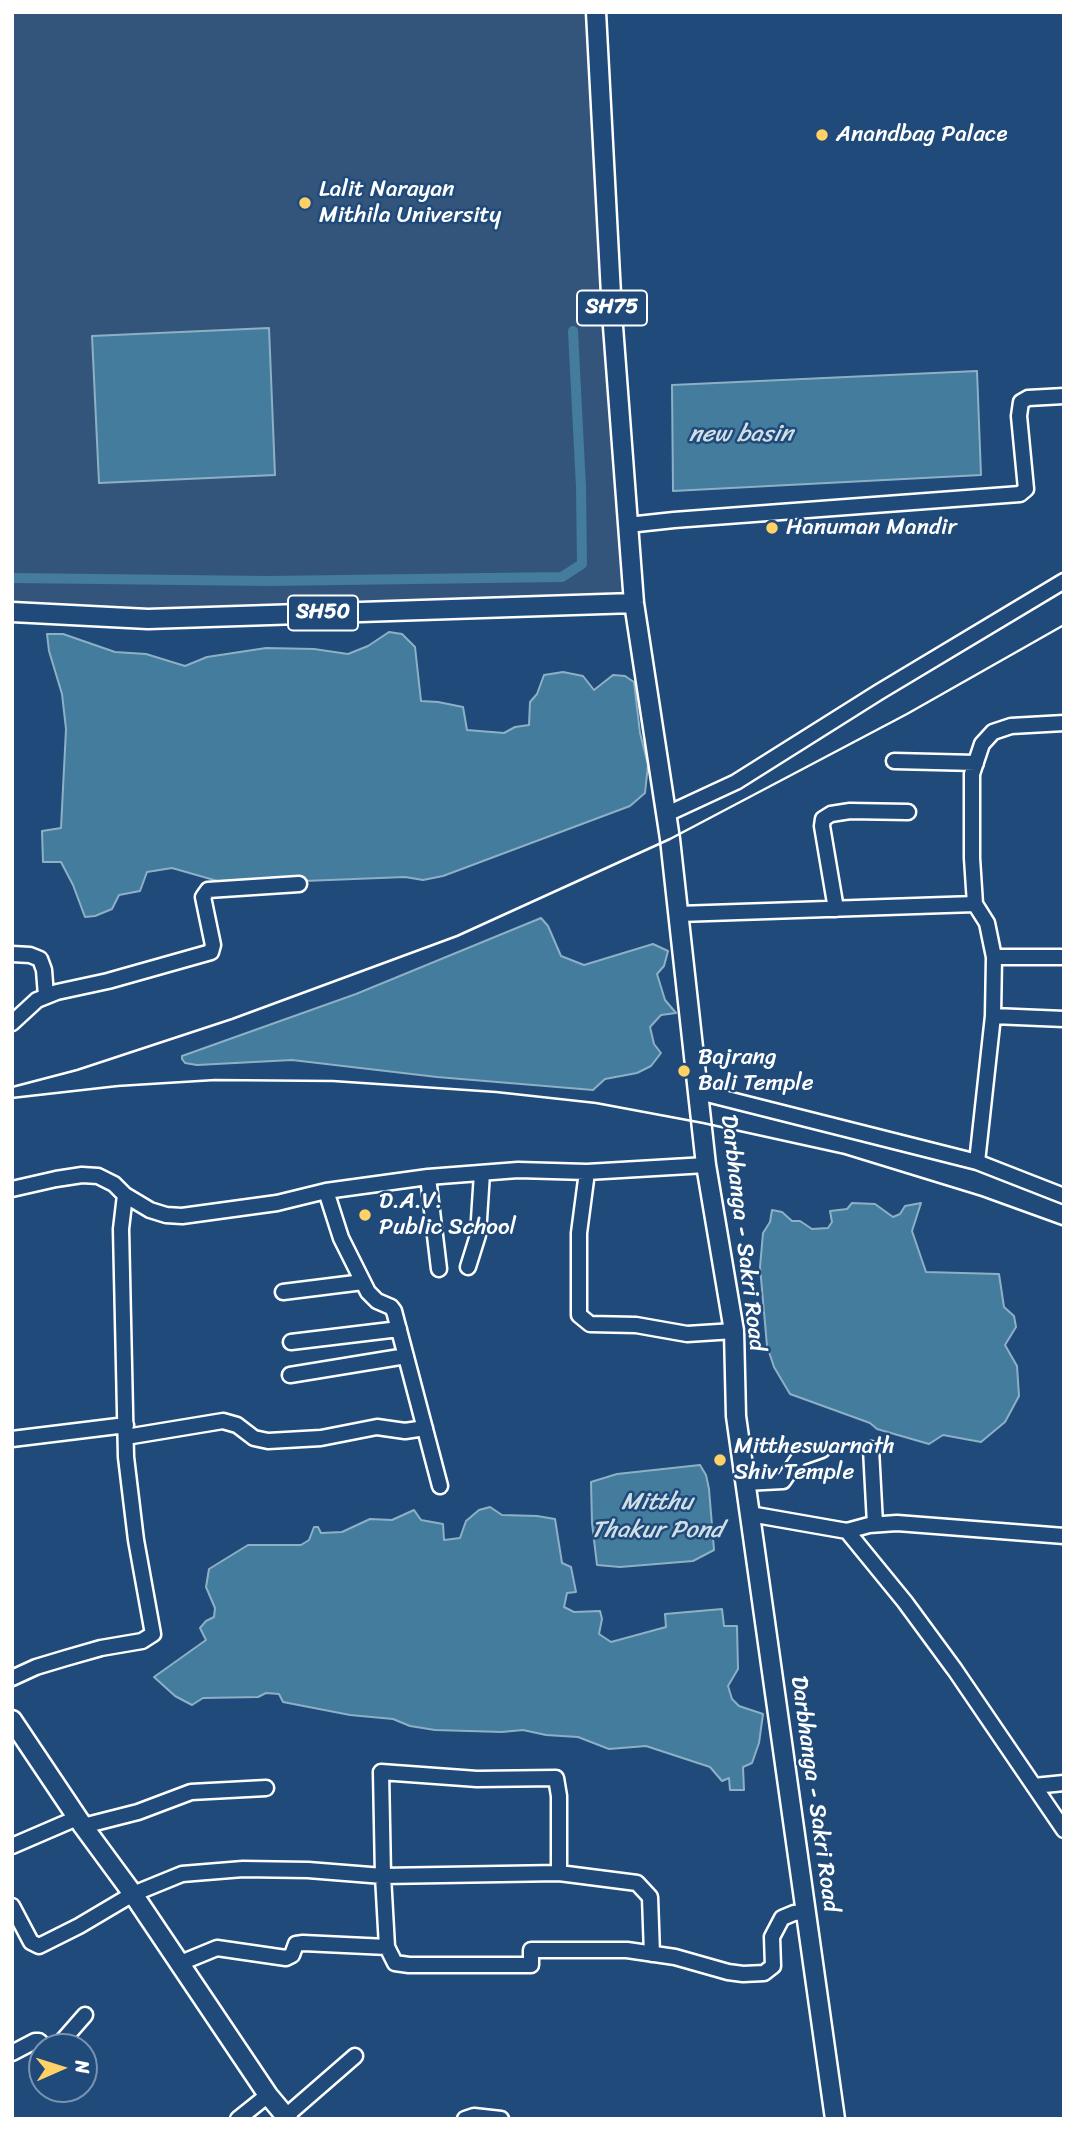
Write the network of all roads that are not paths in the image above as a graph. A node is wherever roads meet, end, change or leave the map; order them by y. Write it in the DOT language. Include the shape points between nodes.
graph roads {
  1 [pos="596,12"];
  2 [pos="1064,396"];
  3 [pos="628,526"];
  4 [pos="1064,581"];
  5 [pos="634,603"];
  6 [pos="12,612"];
  7 [pos="1064,723"];
  8 [pos="894,761"];
  9 [pos="976,764"];
  10 [pos="908,812"];
  11 [pos="667,814"];
  12 [pos="299,884"];
  13 [pos="975,904"];
  14 [pos="836,909"];
  15 [pos="680,914"];
  16 [pos="12,954"];
  17 [pos="994,957"];
  18 [pos="1064,957"];
  19 [pos="46,996"];
  20 [pos="993,1016"];
  21 [pos="1064,1019"];
  22 [pos="12,1023"];
  23 [pos="699,1092"];
  24 [pos="978,1162"];
  25 [pos="706,1165"];
  26 [pos="587,1172"];
  27 [pos="482,1173"];
  28 [pos="428,1177"];
  29 [pos="12,1189"];
  30 [pos="326,1191"];
  31 [pos="125,1195"];
  32 [pos="1064,1196"];
  33 [pos="468,1267"];
  34 [pos="439,1269"];
  35 [pos="363,1282"];
  36 [pos="283,1292"];
  37 [pos="399,1329"];
  38 [pos="734,1331"];
  39 [pos="291,1342"];
  40 [pos="406,1356"];
  41 [pos="290,1375"];
  42 [pos="425,1428"];
  43 [pos="126,1431"];
  44 [pos="12,1439"];
  45 [pos="871,1449"];
  46 [pos="822,1450"];
  47 [pos="746,1483"];
  48 [pos="440,1486"];
  49 [pos="750,1514"];
  50 [pos="875,1524"];
  51 [pos="847,1531"];
  52 [pos="1064,1536"];
  53 [pos="12,1678"];
  54 [pos="12,1720"];
  55 [pos="1064,1783"];
  56 [pos="1034,1786"];
  57 [pos="266,1788"];
  58 [pos="80,1822"];
  59 [pos="1061,1823"];
  60 [pos="12,1846"];
  61 [pos="559,1873"];
  62 [pos="383,1876"];
  63 [pos="133,1894"];
  64 [pos="12,1906"];
  65 [pos="806,1912"];
  66 [pos="387,1947"];
  67 [pos="652,1954"];
  68 [pos="178,1964"];
  69 [pos="85,2015"];
  70 [pos="69,2033"];
  71 [pos="28,2045"];
  72 [pos="12,2053"];
  73 [pos="355,2056"];
  74 [pos="268,2095"];
  75 [pos="287,2117"];
  76 [pos="239,2119"];
  77 [pos="465,2119"];
  78 [pos="501,2119"];
  79 [pos="835,2119"];
  1 -- 3 [label="main road, SH75"];
  2 -- 3 [label="street" via="1021,402 1026,489 1020,494"];
  3 -- 5 [label="main road, SH75"];
  4 -- 11 [label="street" via="736,782"];
  5 -- 6 [label="main road, SH50" via="148,619"];
  5 -- 11 [label="main road, Darbhanga - Sakri Road"];
  7 -- 9 [label="street" via="998,729 987,737"];
  8 -- 9 [label="street"];
  9 -- 13 [label="street" via="971,791"];
  10 -- 14 [label="street" via="850,811 823,819"];
  11 -- 15 [label="main road, Darbhanga - Sakri Road"];
  12 -- 19 [label="street" via="208,890 203,897 214,945 211,952"];
  13 -- 14 [label="street"];
  13 -- 17 [label="street" via="987,923"];
  14 -- 15 [label="street"];
  15 -- 23 [label="main road, Darbhanga - Sakri Road"];
  16 -- 19 [label="street" via="40,960"];
  17 -- 18 [label="street"];
  17 -- 20 [label="street"];
  19 -- 22 [label="street"];
  20 -- 21 [label="street"];
  20 -- 24 [label="street"];
  23 -- 24 [label="street"];
  23 -- 25 [label="main road, Darbhanga - Sakri Road"];
  24 -- 32 [label="street"];
  25 -- 26 [label="street"];
  25 -- 38 [label="main road, Darbhanga - Sakri Road"];
  26 -- 27 [label="street"];
  26 -- 38 [label="street" via="579,1233 579,1315 590,1324 636,1325 687,1334"];
  27 -- 28 [label="street"];
  27 -- 33 [label="street" via="478,1235"];
  28 -- 30 [label="street"];
  28 -- 34 [label="street"];
  29 -- 31 [label="street" via="98,1176"];
  30 -- 31 [label="street" via="182,1216 150,1210"];
  30 -- 35 [label="street" via="341,1238"];
  31 -- 43 [label="street" via="121,1229"];
  35 -- 36 [label="street"];
  35 -- 37 [label="street" via="373,1298 391,1307"];
  37 -- 39 [label="street"];
  37 -- 40 [label="street"];
  38 -- 47 [label="main road, Darbhanga - Sakri Road" via="736,1416"];
  40 -- 41 [label="street"];
  40 -- 42 [label="street"];
  42 -- 43 [label="street" via="377,1427 321,1438 268,1441 223,1421"];
  42 -- 48 [label="street"];
  43 -- 44 [label="street"];
  43 -- 53 [label="street" via="136,1540 153,1634"];
  45 -- 50 [label="street"];
  46 -- 47 [label="street" via="799,1458 783,1481"];
  47 -- 49 [label="main road, Darbhanga - Sakri Road"];
  49 -- 51 [label="street"];
  49 -- 65 [label="main road, Darbhanga - Sakri Road"];
  50 -- 51 [label="street"];
  50 -- 52 [label="street"];
  51 -- 56 [label="street" via="905,1602"];
  54 -- 58 [label="main road"];
  55 -- 56 [label="street"];
  56 -- 59 [label="street"];
  57 -- 58 [label="street" via="191,1792 138,1812"];
  58 -- 60 [label="street"];
  58 -- 63 [label="main road"];
  61 -- 62 [label="street"];
  61 -- 62 [label="street" via="556,1778 477,1779 381,1772"];
  61 -- 67 [label="street" via="637,1883 649,1898"];
  62 -- 63 [label="street" via="243,1869 182,1874"];
  62 -- 66 [label="street"];
  63 -- 64 [label="street" via="38,1946 31,1942"];
  63 -- 68 [label="main road"];
  65 -- 67 [label="street" via="782,1918 772,1937 773,1966 764,1973 728,1972"];
  65 -- 79 [label="main road, Darbhanga - Sakri Road"];
  66 -- 67 [label="street" via="395,1963 409,1965 531,1965 531,1950"];
  66 -- 68 [label="street" via="300,1943 292,1955 283,1958 217,1948"];
  68 -- 74 [label="main road"];
  69 -- 70 [label="street"];
  71 -- 72 [label="street"];
  73 -- 75 [label="street"];
  74 -- 75 [label="main road"];
  74 -- 76 [label="street"];
  77 -- 78 [label="street"];
}
